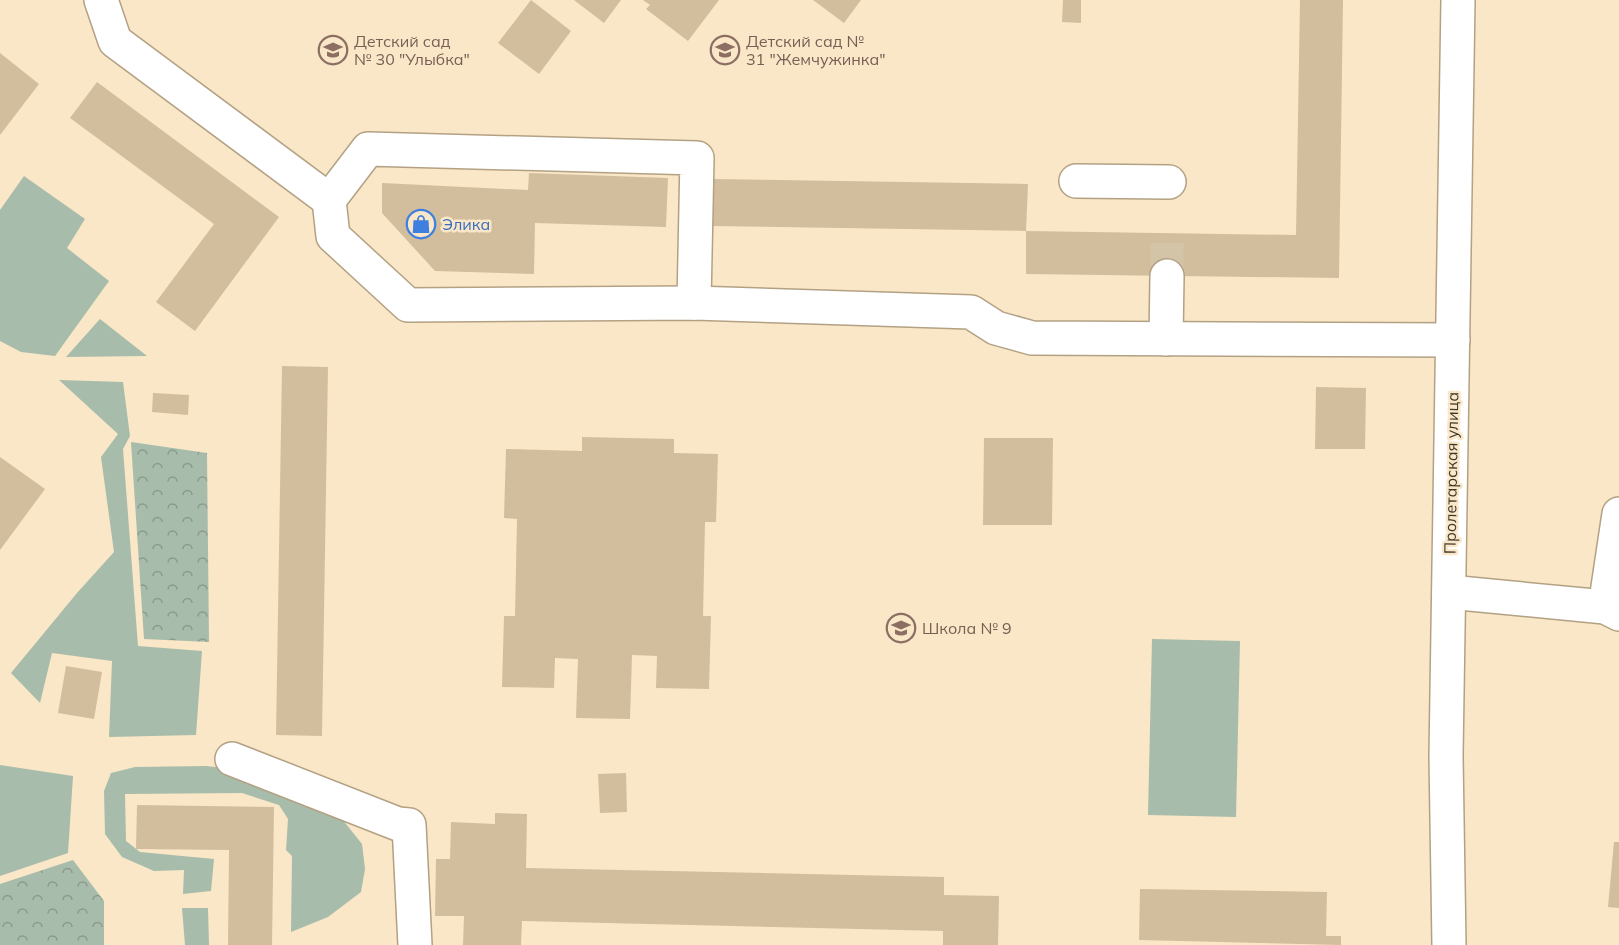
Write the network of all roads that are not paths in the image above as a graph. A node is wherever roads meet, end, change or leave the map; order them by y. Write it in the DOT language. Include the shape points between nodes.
graph roads {
  1 [pos="101,0"];
  2 [pos="1458,0"];
  3 [pos="1076,181"];
  4 [pos="1169,182"];
  5 [pos="329,200"];
  6 [pos="1167,276"];
  7 [pos="694,303"];
  8 [pos="1166,339"];
  9 [pos="1453,340"];
  10 [pos="1619,514"];
  11 [pos="1449,592"];
  12 [pos="1612,611"];
  13 [pos="232,759"];
  14 [pos="415,945"];
  15 [pos="1449,945"];
  1 -- 5 [label="street" via="115,41"];
  2 -- 9 [label="street, Пролетарская улица"];
  3 -- 4 [label="street"];
  5 -- 7 [label="street" via="333,236 408,305"];
  5 -- 7 [label="street" via="368,149 697,158"];
  6 -- 8 [label="street"];
  7 -- 8 [label="street" via="971,312 996,328 1032,338"];
  8 -- 9 [label="street"];
  9 -- 11 [label="street, Пролетарская улица"];
  10 -- 12 [label="street"];
  11 -- 12 [label="street"];
  11 -- 15 [label="street, Пролетарская улица" via="1446,756"];
  13 -- 14 [label="street" via="409,825"];
}
